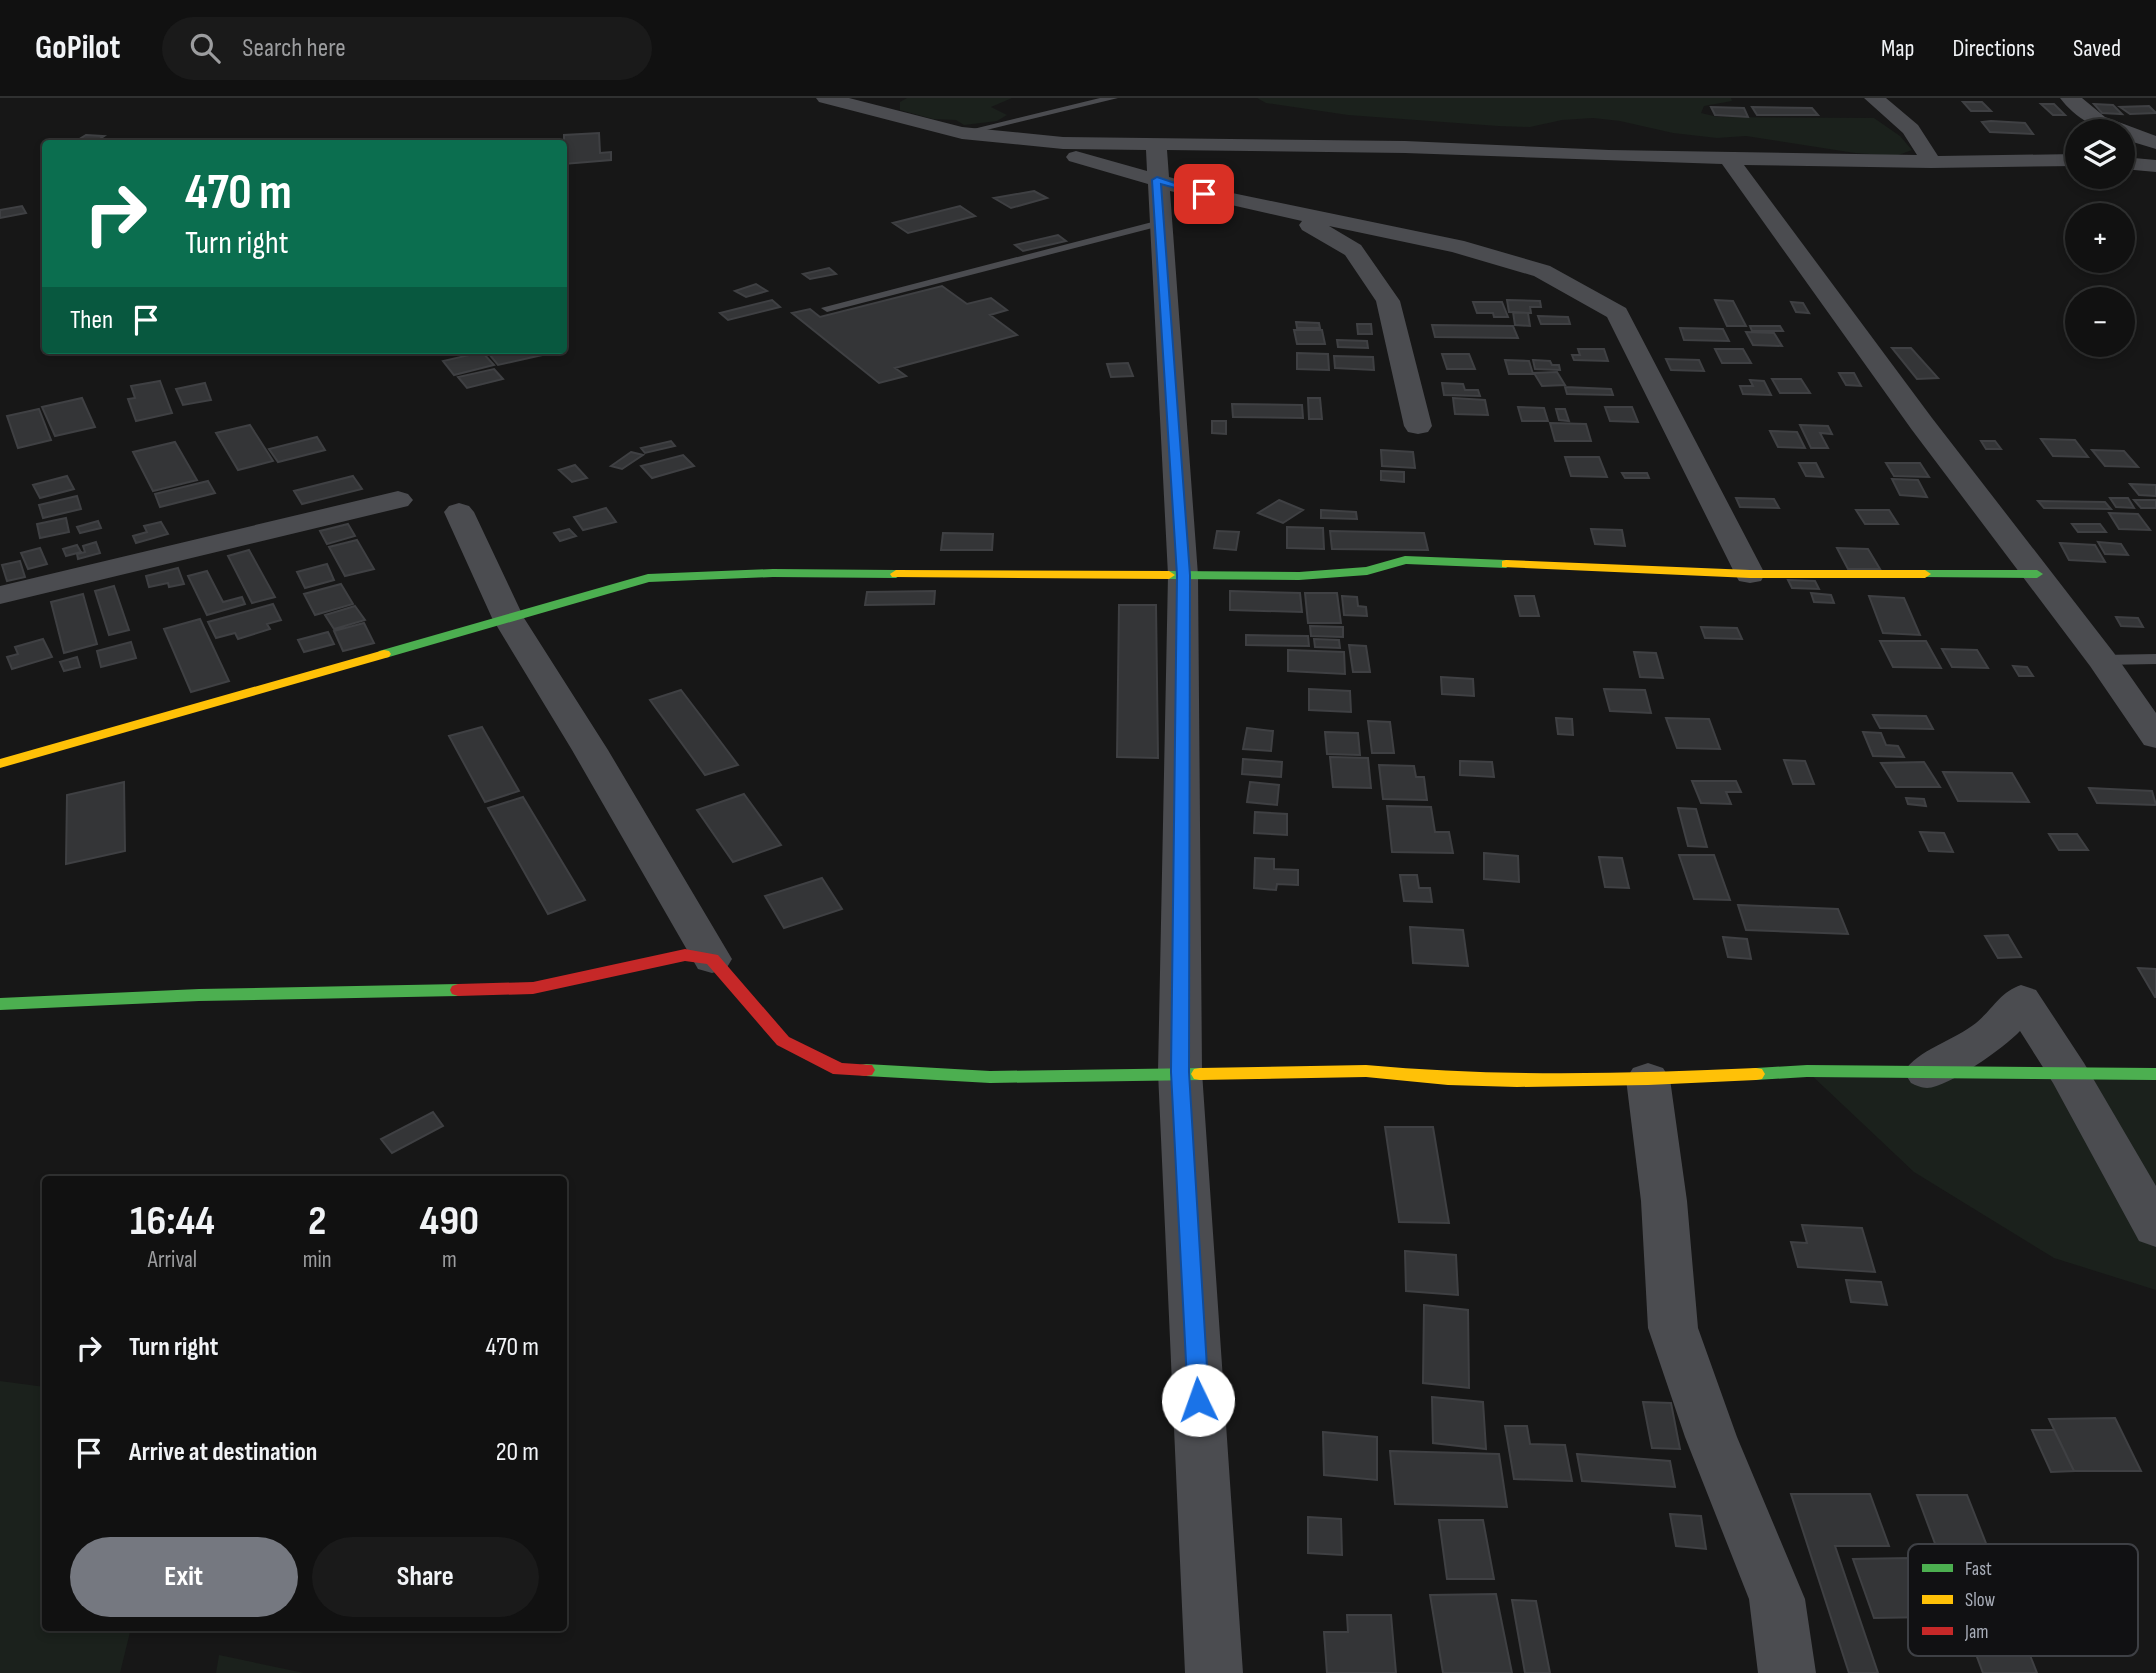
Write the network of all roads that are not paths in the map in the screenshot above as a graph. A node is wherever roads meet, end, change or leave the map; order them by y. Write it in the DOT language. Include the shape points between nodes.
graph roads {
  1 [pos="826,98"];
  2 [pos="1112,98"];
  3 [pos="1874,98"];
  4 [pos="2070,98"];
  5 [pos="2096,119"];
  6 [pos="962,133"];
  7 [pos="2135,136"];
  8 [pos="1020,140"];
  9 [pos="2156,143"];
  10 [pos="1728,158"];
  11 [pos="2065,160"];
  12 [pos="1156,162"];
  13 [pos="1931,162"];
  14 [pos="2135,164"];
  15 [pos="2156,166"];
  16 [pos="1287,212"];
  17 [pos="1160,223"];
  18 [pos="827,308"];
  19 [pos="1418,426"];
  20 [pos="398,500"];
  21 [pos="458,512"];
  22 [pos="1751,573"];
  23 [pos="2037,574"];
  24 [pos="1183,575"];
  25 [pos="0,595"];
  26 [pos="508,618"];
  27 [pos="2156,659"];
  28 [pos="2102,660"];
  29 [pos="2156,738"];
  30 [pos="0,764"];
  31 [pos="712,959"];
  32 [pos="0,1003"];
  33 [pos="1180,1072"];
  34 [pos="1926,1072"];
  35 [pos="2069,1074"];
  36 [pos="2156,1074"];
  37 [pos="1648,1079"];
  38 [pos="2156,1228"];
  39 [pos="1214,1673"];
  40 [pos="1787,1673"];
  1 -- 6 [label="street"];
  2 -- 6 [label="lane"];
  3 -- 13 [label="street" via="1910,129"];
  4 -- 5 [label="street"];
  6 -- 8 [label="street"];
  7 -- 9 [label="street"];
  8 -- 12 [label="street"];
  8 -- 12 [label="street"];
  10 -- 12 [label="street" via="1405,147"];
  10 -- 13 [label="street"];
  10 -- 23 [label="street"];
  11 -- 13 [label="street"];
  12 -- 16 [label="street" via="1204,194"];
  12 -- 17 [label="street"];
  14 -- 15 [label="street"];
  16 -- 19 [label="street" via="1353,250 1388,301"];
  16 -- 22 [label="street" via="1456,246 1542,271 1617,313"];
  17 -- 18 [label="lane"];
  17 -- 24 [label="street"];
  20 -- 25 [label="street"];
  21 -- 26 [label="street"];
  22 -- 23 [label="street"];
  22 -- 24 [label="street" via="1405,560 1367,571 1299,576"];
  23 -- 28 [label="street"];
  24 -- 26 [label="street" via="773,573 648,578"];
  24 -- 33 [label="street"];
  26 -- 30 [label="street"];
  26 -- 31 [label="street"];
  27 -- 28 [label="lane"];
  28 -- 29 [label="street"];
  31 -- 32 [label="street" via="685,955 533,988"];
  31 -- 33 [label="street" via="783,1041 839,1069 990,1077"];
  33 -- 37 [label="street" via="1366,1070 1448,1079"];
  33 -- 39 [label="street"];
  34 -- 35 [label="street"];
  34 -- 35 [label="street" via="1977,1047 2007,1021 2021,1000"];
  34 -- 37 [label="street" via="1807,1071"];
  35 -- 36 [label="street"];
  35 -- 38 [label="street"];
  37 -- 40 [label="street" via="1664,1202 1673,1328 1711,1437 1777,1599"];
}
